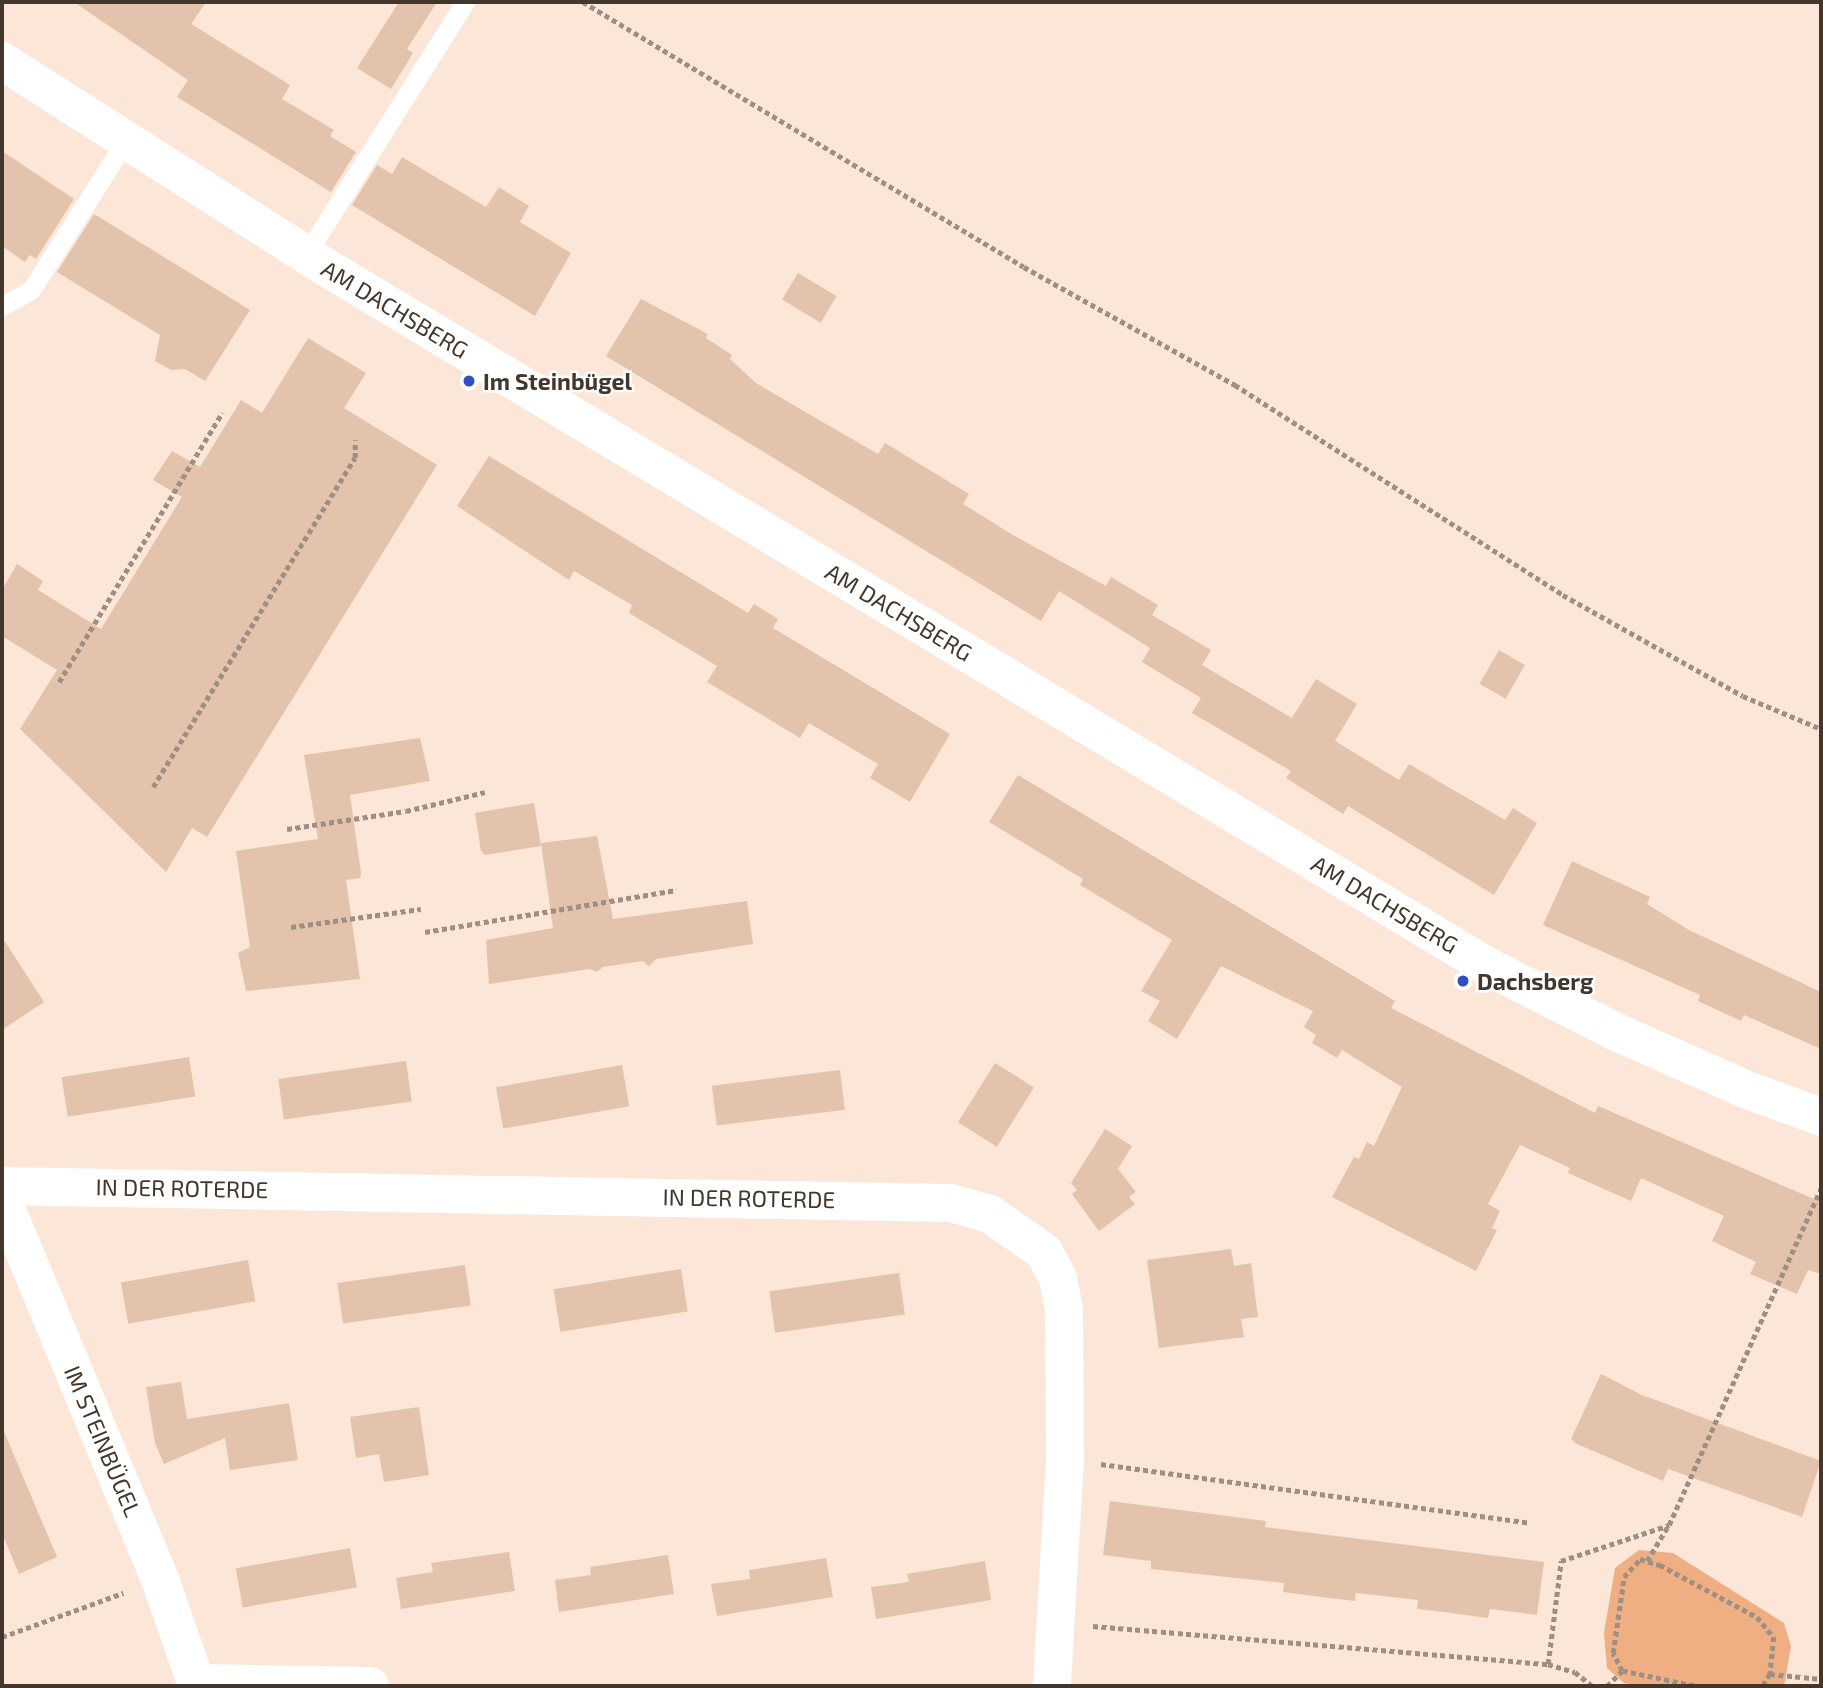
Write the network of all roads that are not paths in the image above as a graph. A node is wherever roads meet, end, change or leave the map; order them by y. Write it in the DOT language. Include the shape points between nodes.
graph roads {
  1 [pos="465,2"];
  2 [pos="2,61"];
  3 [pos="127,139"];
  4 [pos="307,253"];
  5 [pos="2,306"];
  6 [pos="1821,1117"];
  7 [pos="2,1186"];
  8 [pos="2,1198"];
  9 [pos="197,1685"];
  10 [pos="370,1686"];
  11 [pos="1052,1686"];
  1 -- 4 [label="lane"];
  2 -- 3 [label="street, AM DACHSBERG"];
  3 -- 4 [label="street, AM DACHSBERG"];
  3 -- 5 [label="lane" via="32,290"];
  4 -- 6 [label="street, AM DACHSBERG" via="1489,967 1614,1031"];
  7 -- 11 [label="street, IN DER ROTERDE" via="951,1203 971,1208 1023,1233 1044,1252 1058,1278 1067,1337"];
  8 -- 9 [label="street, IM STEINBÜGEL" via="160,1578"];
  9 -- 10 [label="street"];
}
